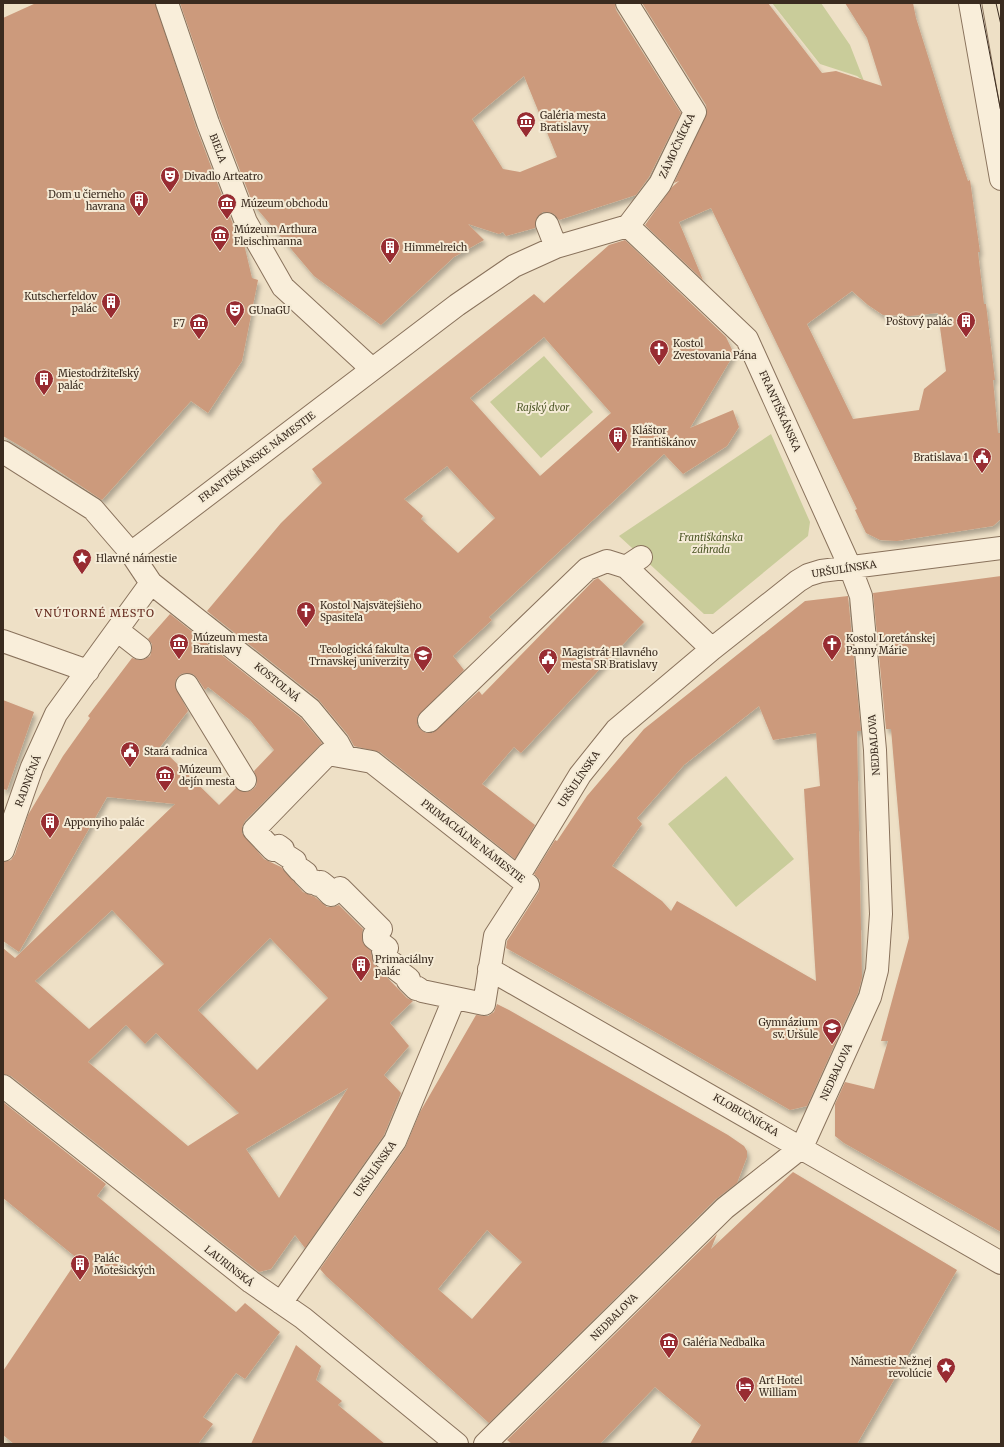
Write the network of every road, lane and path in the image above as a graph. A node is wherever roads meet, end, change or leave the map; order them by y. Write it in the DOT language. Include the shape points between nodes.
graph roads {
  1 [pos="167,3"];
  2 [pos="627,3"];
  3 [pos="970,3"];
  4 [pos="999,169"];
  5 [pos="546,224"];
  6 [pos="628,226"];
  7 [pos="556,247"];
  8 [pos="372,369"];
  9 [pos="3,452"];
  10 [pos="1001,548"];
  11 [pos="136,549"];
  12 [pos="850,567"];
  13 [pos="151,583"];
  14 [pos="117,630"];
  15 [pos="3,641"];
  16 [pos="140,648"];
  17 [pos="712,649"];
  18 [pos="88,671"];
  19 [pos="187,685"];
  20 [pos="429,721"];
  21 [pos="344,756"];
  22 [pos="245,780"];
  23 [pos="3,850"];
  24 [pos="518,877"];
  25 [pos="489,969"];
  26 [pos="454,999"];
  27 [pos="3,1086"];
  28 [pos="802,1147"];
  29 [pos="1001,1263"];
  30 [pos="280,1303"];
  31 [pos="457,1444"];
  32 [pos="486,1444"];
  1 -- 8 [label="street, BIELA" via="208,123 246,222 283,287"];
  2 -- 6 [label="street, ZÁMOČNÍCKA" via="695,112 660,184"];
  3 -- 4 [label="street"];
  5 -- 7 [label="street"];
  6 -- 7 [label="street, FRANTIŠKÁNSKE NÁMESTIE"];
  6 -- 12 [label="street, FRANTIŠKÁNSKA" via="747,339"];
  7 -- 8 [label="street, FRANTIŠKÁNSKE NÁMESTIE" via="514,266"];
  8 -- 11 [label="street, FRANTIŠKÁNSKE NÁMESTIE"];
  9 -- 11 [label="street" via="93,510"];
  10 -- 12 [label="street, URŠULÍNSKA"];
  11 -- 13 [label="street"];
  12 -- 17 [label="street, URŠULÍNSKA" via="816,572 804,577"];
  12 -- 28 [label="street, NEDBALOVA" via="861,596 875,750 880,887 879,957 870,997"];
  13 -- 14 [label="street"];
  13 -- 21 [label="street, KOSTOLNÁ" via="310,708 338,743"];
  14 -- 16 [label="street"];
  14 -- 18 [label="street"];
  15 -- 18 [label="street"];
  17 -- 20 [label="street" via="634,562 607,561 587,569"];
  17 -- 24 [label="street, URŠULÍNSKA" via="629,718 605,743 580,775"];
  18 -- 23 [label="street, RADNIČNÁ" via="56,714 32,767"];
  19 -- 22 [label="street"];
  21 -- 24 [label="street, PRIMACIÁLNE NÁMESTIE" via="372,762"];
  21 -- 26 [label="street, PRIMACIÁLNE NÁMESTIE" via="328,754 254,830 273,850 279,846 283,849 281,852 295,861 293,863 312,883 314,881 318,885 321,882 331,895 340,888 359,906 380,929 374,938 386,948 383,951 384,957 398,967 396,969 409,979 416,989"];
  24 -- 25 [label="street, PRIMACIÁLNE NÁMESTIE" via="528,885 495,936"];
  25 -- 26 [label="street, PRIMACIÁLNE NÁMESTIE" via="484,1004"];
  25 -- 28 [label="street, KLOBUČNÍCKA"];
  26 -- 30 [label="street, URŠULÍNSKA" via="395,1141"];
  27 -- 30 [label="street, LAURINSKÁ"];
  28 -- 29 [label="street, KLOBUČNÍCKA"];
  28 -- 32 [label="street, NEDBALOVA" via="725,1208"];
  30 -- 31 [label="street, LAURINSKÁ" via="303,1318"];
}
